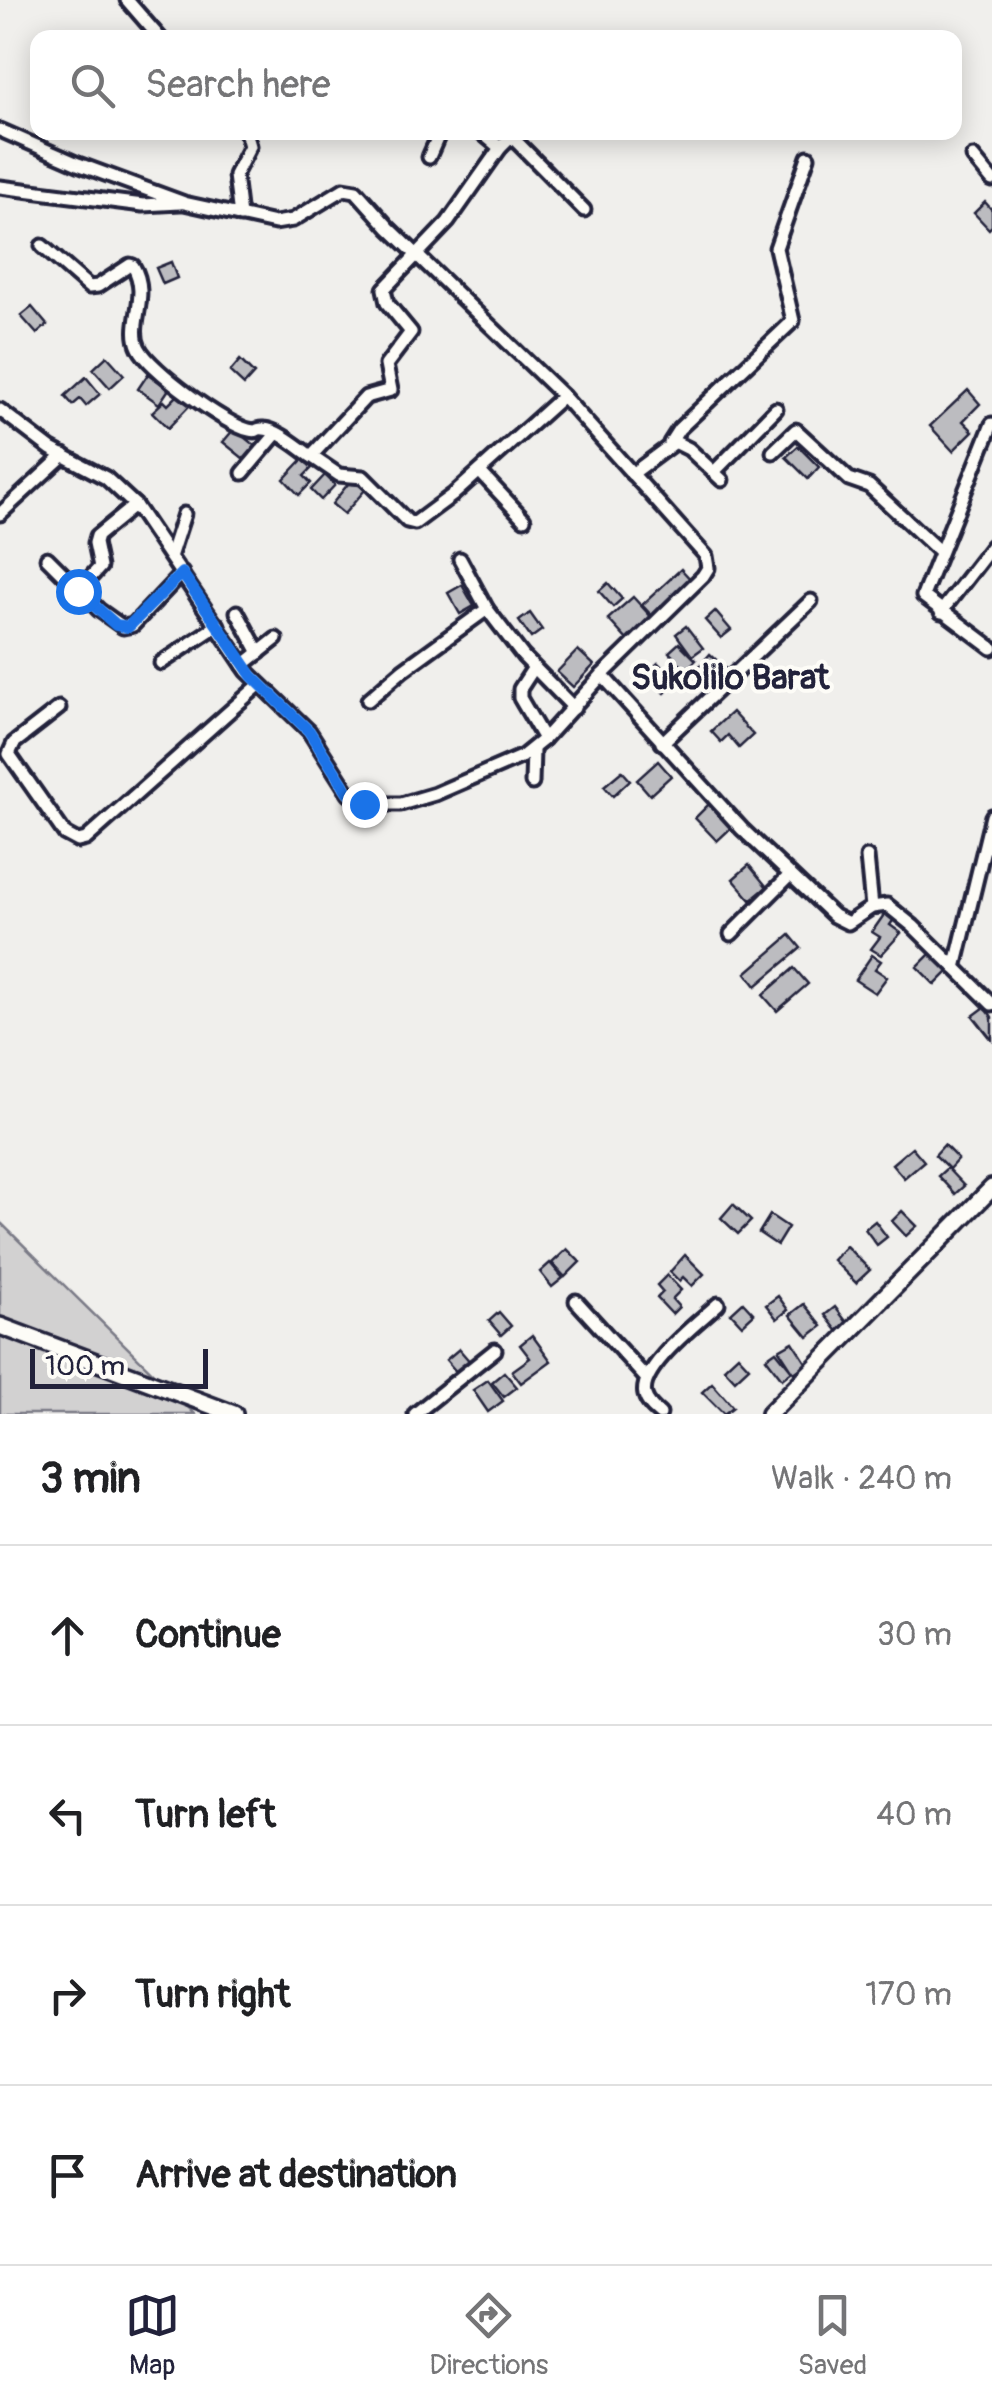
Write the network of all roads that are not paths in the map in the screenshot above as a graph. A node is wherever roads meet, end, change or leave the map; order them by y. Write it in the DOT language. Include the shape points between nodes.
graph roads {
  1 [pos="126,0"];
  2 [pos="153,30"];
  3 [pos="0,130"];
  4 [pos="248,140"];
  5 [pos="436,140"];
  6 [pos="490,140"];
  7 [pos="508,140"];
  8 [pos="520,140"];
  9 [pos="500,148"];
  10 [pos="428,157"];
  11 [pos="808,157"];
  12 [pos="973,158"];
  13 [pos="992,180"];
  14 [pos="0,187"];
  15 [pos="184,203"];
  16 [pos="584,210"];
  17 [pos="240,216"];
  18 [pos="42,246"];
  19 [pos="418,254"];
  20 [pos="563,396"];
  21 [pos="776,409"];
  22 [pos="0,410"];
  23 [pos="992,424"];
  24 [pos="276,434"];
  25 [pos="670,443"];
  26 [pos="773,452"];
  27 [pos="64,455"];
  28 [pos="311,456"];
  29 [pos="480,472"];
  30 [pos="243,473"];
  31 [pos="632,474"];
  32 [pos="134,505"];
  33 [pos="0,514"];
  34 [pos="184,514"];
  35 [pos="524,519"];
  36 [pos="992,546"];
  37 [pos="939,551"];
  38 [pos="170,554"];
  39 [pos="47,558"];
  40 [pos="460,559"];
  41 [pos="182,573"];
  42 [pos="78,591"];
  43 [pos="811,601"];
  44 [pos="487,609"];
  45 [pos="237,612"];
  46 [pos="941,612"];
  47 [pos="218,625"];
  48 [pos="276,639"];
  49 [pos="992,648"];
  50 [pos="259,652"];
  51 [pos="161,663"];
  52 [pos="243,665"];
  53 [pos="533,668"];
  54 [pos="602,675"];
  55 [pos="260,685"];
  56 [pos="368,700"];
  57 [pos="59,708"];
  58 [pos="574,708"];
  59 [pos="544,739"];
  60 [pos="662,743"];
  61 [pos="532,750"];
  62 [pos="532,783"];
  63 [pos="992,816"];
  64 [pos="867,857"];
  65 [pos="790,875"];
  66 [pos="872,907"];
  67 [pos="732,934"];
  68 [pos="955,968"];
  69 [pos="992,1004"];
  70 [pos="992,1188"];
  71 [pos="576,1301"];
  72 [pos="718,1304"];
  73 [pos="0,1326"];
  74 [pos="495,1350"];
  75 [pos="647,1379"];
  76 [pos="234,1414"];
  77 [pos="415,1414"];
  78 [pos="660,1414"];
  79 [pos="769,1414"];
  1 -- 2 [label="street"];
  3 -- 15 [label="street"];
  4 -- 17 [label="street" via="235,176"];
  5 -- 10 [label="street"];
  6 -- 9 [label="street"];
  7 -- 9 [label="street"];
  8 -- 16 [label="street"];
  9 -- 19 [label="street"];
  11 -- 25 [label="street" via="776,255 793,322"];
  12 -- 13 [label="street"];
  14 -- 15 [label="street" via="144,205"];
  15 -- 17 [label="street"];
  17 -- 19 [label="street" via="286,223 350,187"];
  18 -- 24 [label="street" via="89,287 134,267 142,288 135,337 140,352 207,406 250,431"];
  19 -- 20 [label="street"];
  19 -- 28 [label="street" via="383,294 411,332 386,366 391,390 366,397"];
  20 -- 29 [label="street"];
  20 -- 31 [label="street"];
  21 -- 25 [label="street" via="718,476 688,449"];
  22 -- 27 [label="street"];
  23 -- 37 [label="street"];
  24 -- 28 [label="street"];
  24 -- 30 [label="street"];
  25 -- 31 [label="street"];
  26 -- 37 [label="street" via="796,430"];
  27 -- 32 [label="street" via="106,478"];
  27 -- 33 [label="street"];
  28 -- 29 [label="street" via="339,475 363,477 412,523"];
  29 -- 35 [label="street"];
  31 -- 54 [label="street" via="706,556 708,568"];
  32 -- 38 [label="street"];
  32 -- 42 [label="street" via="98,536 100,567"];
  34 -- 38 [label="street"];
  36 -- 46 [label="street"];
  37 -- 46 [label="street" via="923,596"];
  38 -- 41 [label="street"];
  39 -- 42 [label="street"];
  40 -- 44 [label="street"];
  41 -- 42 [label="street" via="128,627 116,625"];
  41 -- 47 [label="street"];
  43 -- 60 [label="street"];
  44 -- 53 [label="street"];
  44 -- 56 [label="street"];
  45 -- 50 [label="street"];
  46 -- 49 [label="street"];
  47 -- 51 [label="street"];
  47 -- 52 [label="street"];
  48 -- 50 [label="street"];
  50 -- 52 [label="street"];
  52 -- 55 [label="street"];
  53 -- 58 [label="street"];
  53 -- 59 [label="street" via="520,698"];
  54 -- 58 [label="street"];
  54 -- 60 [label="street"];
  55 -- 57 [label="street" via="78,841 65,834 9,754"];
  55 -- 61 [label="street" via="314,737 349,794 364,804 401,804 435,794"];
  58 -- 59 [label="street"];
  59 -- 61 [label="street"];
  60 -- 65 [label="street"];
  61 -- 62 [label="street"];
  63 -- 68 [label="street"];
  64 -- 66 [label="street"];
  65 -- 66 [label="street" via="846,922"];
  65 -- 67 [label="street"];
  66 -- 68 [label="street" via="887,905"];
  68 -- 69 [label="street"];
  70 -- 79 [label="main road"];
  71 -- 75 [label="street"];
  72 -- 75 [label="street"];
  73 -- 76 [label="main road"];
  74 -- 77 [label="street"];
  75 -- 78 [label="street" via="645,1398"];
}
